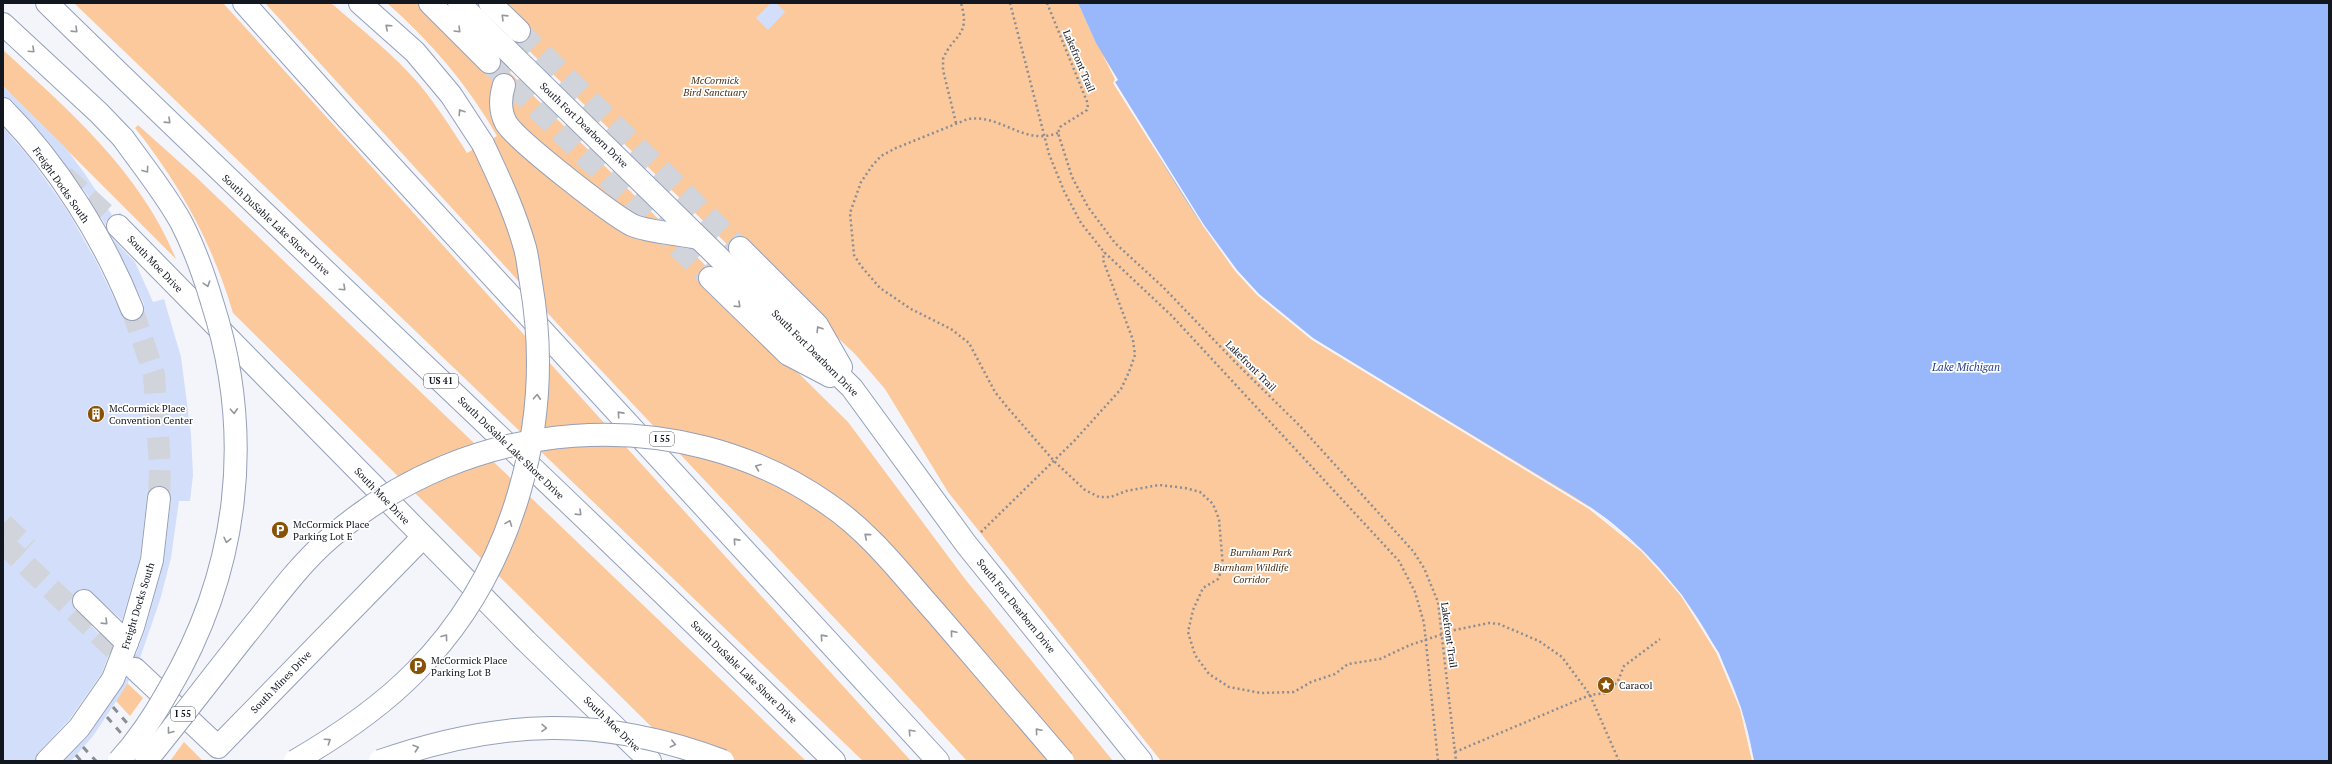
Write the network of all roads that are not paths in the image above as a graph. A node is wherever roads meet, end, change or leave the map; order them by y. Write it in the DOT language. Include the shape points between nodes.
graph roads {
  1 [pos="47,3"];
  2 [pos="244,3"];
  3 [pos="360,3"];
  4 [pos="430,3"];
  5 [pos="459,3"];
  6 [pos="490,3"];
  7 [pos="3,24"];
  8 [pos="519,31"];
  9 [pos="490,62"];
  10 [pos="510,90"];
  11 [pos="3,109"];
  12 [pos="118,226"];
  13 [pos="698,238"];
  14 [pos="740,248"];
  15 [pos="710,278"];
  16 [pos="132,309"];
  17 [pos="852,388"];
  18 [pos="158,498"];
  19 [pos="423,537"];
  20 [pos="84,601"];
  21 [pos="127,643"];
  22 [pos="135,669"];
  23 [pos="47,761"];
  24 [pos="119,761"];
  25 [pos="146,761"];
  26 [pos="294,761"];
  27 [pos="380,761"];
  28 [pos="650,761"];
  29 [pos="723,761"];
  30 [pos="834,761"];
  31 [pos="938,761"];
  32 [pos="1063,761"];
  33 [pos="1141,761"];
  1 -- 30 [label="main road, South DuSable Lake Shore Drive / US 41, one-way" via="216,169 629,560"];
  31 -- 2 [label="main road, one-way"];
  26 -- 3 [label="main road, one-way, bridge" via="354,723 384,700 417,671 442,641 483,579 501,544 530,452 537,400 539,355 535,303 526,249 504,187 482,144 451,95 415,52"];
  4 -- 9 [label="main road, one-way"];
  5 -- 13 [label="main road, South Fort Dearborn Drive"];
  8 -- 6 [label="main road, one-way"];
  7 -- 24 [label="main road, one-way, bridge" via="123,138 181,222 202,270 225,342 233,389 236,456 231,521 219,574 185,663 154,715"];
  10 -- 13 [label="main road" via="503,115 507,124 609,210 633,225"];
  11 -- 16 [label="main road, Freight Docks South" via="22,128 76,203 114,268"];
  12 -- 19 [label="main road, South Moe Drive"];
  13 -- 17 [label="main road, South Fort Dearborn Drive"];
  17 -- 14 [label="main road, one-way" via="818,325"];
  15 -- 17 [label="main road, one-way" via="788,354"];
  17 -- 33 [label="main road, South Fort Dearborn Drive" via="966,544"];
  18 -- 21 [label="main road, Freight Docks South" via="152,560"];
  19 -- 22 [label="main road, South Mines Drive" via="218,747"];
  19 -- 28 [label="main road, South Moe Drive"];
  20 -- 21 [label="main road, one-way"];
  21 -- 23 [label="main road, Freight Docks South" via="113,679 79,728"];
  32 -- 25 [label="main road, I 55, one-way, bridge" via="875,542 828,504 776,474 720,451 661,439 613,434 524,441 487,451 419,477 361,513 328,539 286,584"];
  27 -- 29 [label="main road, one-way, bridge" via="421,747 476,734 527,728 582,728 635,735 685,747"];
}
